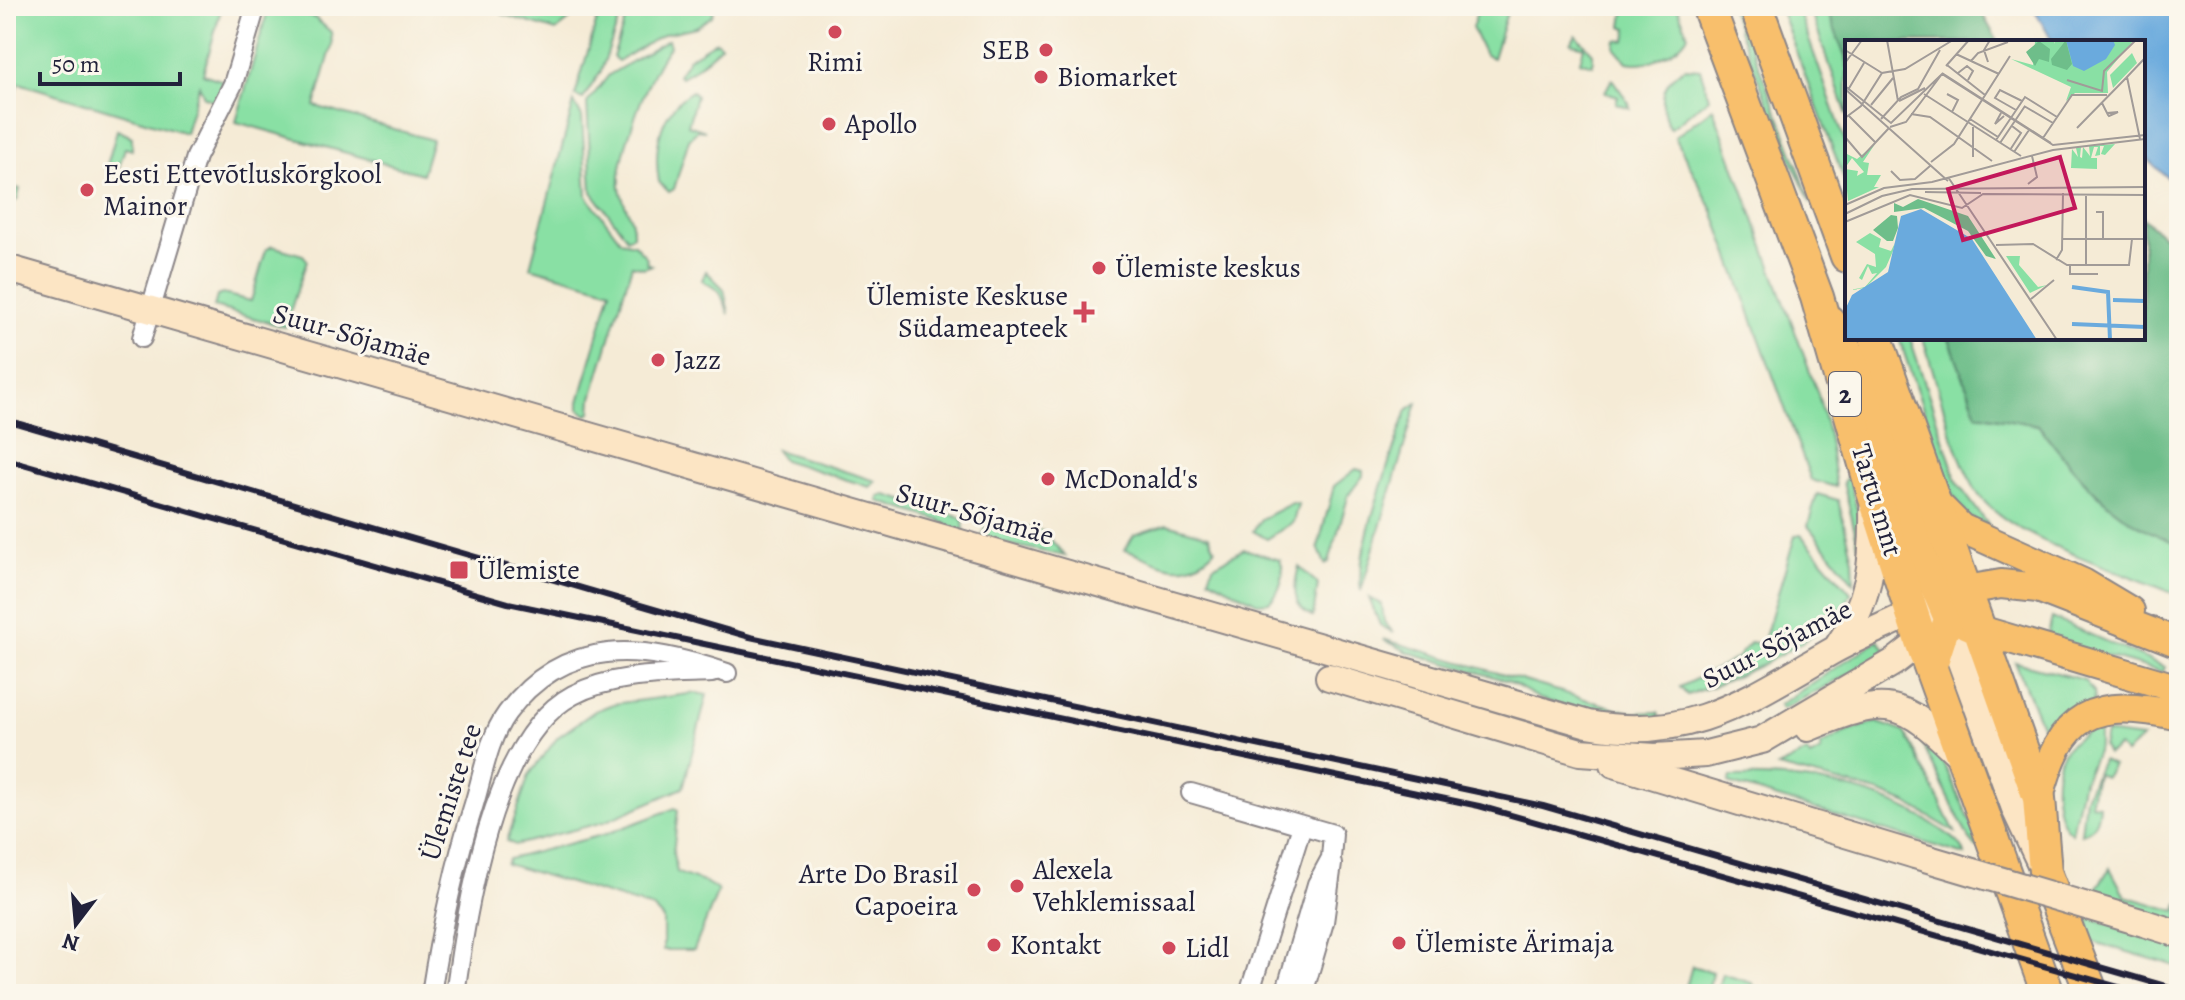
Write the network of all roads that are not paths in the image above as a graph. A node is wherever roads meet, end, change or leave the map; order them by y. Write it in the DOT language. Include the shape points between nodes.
graph roads {
  1 [pos="256,6"];
  2 [pos="1708,6"];
  3 [pos="1756,6"];
  4 [pos="1845,251"];
  5 [pos="6,268"];
  6 [pos="1817,297"];
  7 [pos="150,309"];
  8 [pos="142,338"];
  9 [pos="1877,340"];
  10 [pos="1873,492"];
  11 [pos="1933,500"];
  12 [pos="1940,613"];
  13 [pos="1980,630"];
  14 [pos="2167,637"];
  15 [pos="1836,649"];
  16 [pos="1329,677"];
  17 [pos="2179,689"];
  18 [pos="2179,716"];
  19 [pos="1762,740"];
  20 [pos="1580,752"];
  21 [pos="1966,762"];
  22 [pos="1191,793"];
  23 [pos="2039,798"];
  24 [pos="1302,826"];
  25 [pos="1331,858"];
  26 [pos="2045,872"];
  27 [pos="2179,934"];
  28 [pos="2047,993"];
  29 [pos="431,994"];
  30 [pos="455,994"];
  31 [pos="1249,994"];
  32 [pos="1285,994"];
  33 [pos="1303,994"];
  34 [pos="2092,994"];
  1 -- 7 [label="street" via="233,84 196,157"];
  2 -- 6 [label="highway, Tartu mnt / 2"];
  3 -- 4 [label="highway"];
  5 -- 7 [label="main road, Suur-Sõjamäe"];
  6 -- 10 [label="highway, Tartu mnt / 2"];
  6 -- 12 [label="main road" via="1858,366"];
  7 -- 8 [label="street"];
  7 -- 15 [label="main road, Suur-Sõjamäe" via="1588,724 1619,730 1678,725 1747,702"];
  9 -- 11 [label="highway, Tartu mnt / 2"];
  10 -- 12 [label="highway, Tartu mnt / 2"];
  10 -- 15 [label="main road" via="1874,560 1866,598"];
  11 -- 12 [label="highway, Tartu mnt / 2"];
  11 -- 14 [label="main road" via="1961,528 2083,583"];
  12 -- 13 [label="highway, Tartu mnt / 2"];
  12 -- 14 [label="main road" via="2016,583"];
  12 -- 15 [label="main road, Suur-Sõjamäe"];
  12 -- 19 [label="main road" via="1894,662"];
  12 -- 21 [label="highway, Tartu mnt / 2"];
  12 -- 26 [label="main road"];
  13 -- 17 [label="main road"];
  13 -- 23 [label="highway, Tartu mnt / 2"];
  16 -- 20 [label="main road"];
  18 -- 23 [label="main road" via="2117,710 2084,716 2059,741"];
  19 -- 20 [label="main road" via="1706,754"];
  19 -- 21 [label="main road" via="1860,708 1899,707 1928,724"];
  20 -- 27 [label="main road, bridge" via="1701,793"];
  21 -- 28 [label="highway, Tartu mnt / 2"];
  22 -- 24 [label="street"];
  23 -- 26 [label="highway, Tartu mnt / 2"];
  24 -- 25 [label="street" via="1333,834"];
  24 -- 31 [label="street"];
  25 -- 32 [label="street" via="1317,884"];
  25 -- 33 [label="street" via="1324,922"];
  26 -- 34 [label="highway, Tartu mnt / 2"];
  29 -- 30 [label="street, Ülemiste tee" via="456,862 491,744 513,706 555,668 588,656 630,651 672,655 727,673 651,676 594,686 562,701 540,720 520,749 475,867"];
}
